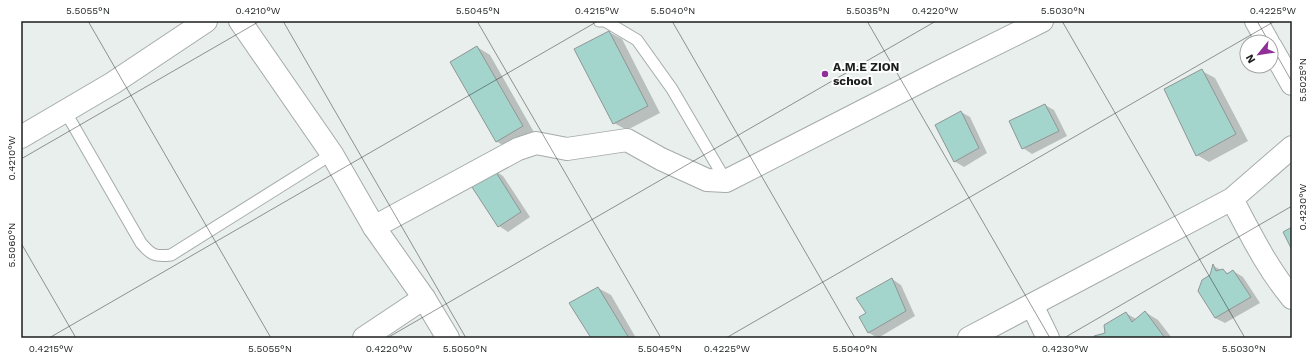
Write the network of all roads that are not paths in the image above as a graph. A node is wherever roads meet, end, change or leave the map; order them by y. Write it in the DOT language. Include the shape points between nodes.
graph roads {
  1 [pos="206,21"];
  2 [pos="240,21"];
  3 [pos="599,21"];
  4 [pos="1042,21"];
  5 [pos="1256,21"];
  6 [pos="1011,28"];
  7 [pos="1263,34"];
  8 [pos="1279,61"];
  9 [pos="1292,84"];
  10 [pos="65,111"];
  11 [pos="21,137"];
  12 [pos="1292,147"];
  13 [pos="332,154"];
  14 [pos="726,181"];
  15 [pos="1232,199"];
  16 [pos="374,227"];
  17 [pos="424,298"];
  18 [pos="1292,298"];
  19 [pos="1032,305"];
  20 [pos="364,338"];
  21 [pos="448,338"];
  22 [pos="969,338"];
  23 [pos="1048,338"];
  1 -- 10 [label="street" via="114,83"];
  2 -- 13 [label="street"];
  3 -- 14 [label="lane" via="605,21 637,40 672,89"];
  4 -- 6 [label="street"];
  5 -- 7 [label="street"];
  6 -- 14 [label="street" via="938,72"];
  8 -- 9 [label="street"];
  10 -- 11 [label="street"];
  10 -- 13 [label="lane" via="141,243 149,253 161,256 171,255"];
  12 -- 15 [label="street"];
  13 -- 16 [label="street"];
  14 -- 16 [label="street" via="707,180 627,140 568,148 536,143 518,149"];
  15 -- 18 [label="street" via="1262,255"];
  15 -- 19 [label="street"];
  16 -- 17 [label="street"];
  17 -- 20 [label="street"];
  17 -- 21 [label="street"];
  19 -- 22 [label="street"];
  19 -- 23 [label="street"];
}
